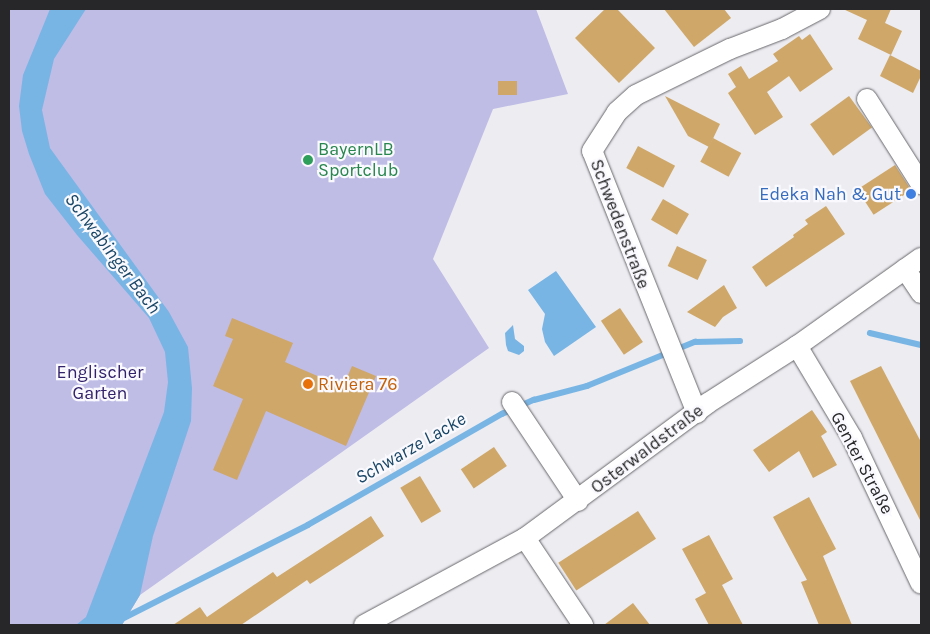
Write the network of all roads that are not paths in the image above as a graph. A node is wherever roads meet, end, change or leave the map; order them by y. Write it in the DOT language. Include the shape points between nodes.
graph roads {
  1 [pos="820,9"];
  2 [pos="867,99"];
  3 [pos="921,184"];
  4 [pos="913,264"];
  5 [pos="921,293"];
  6 [pos="797,346"];
  7 [pos="517,410"];
  8 [pos="697,413"];
  9 [pos="578,501"];
  10 [pos="525,538"];
  11 [pos="921,584"];
  12 [pos="364,625"];
  13 [pos="583,625"];
  1 -- 8 [label="street, Schwedenstraße" via="636,94 617,112 592,151"];
  2 -- 3 [label="street"];
  4 -- 5 [label="street"];
  4 -- 6 [label="street, Osterwaldstraße"];
  6 -- 8 [label="street, Osterwaldstraße"];
  6 -- 11 [label="street, Genter Straße" via="852,438"];
  7 -- 9 [label="street"];
  8 -- 9 [label="street, Osterwaldstraße"];
  9 -- 10 [label="street, Osterwaldstraße"];
  10 -- 12 [label="street, Osterwaldstraße"];
  10 -- 13 [label="street"];
}
